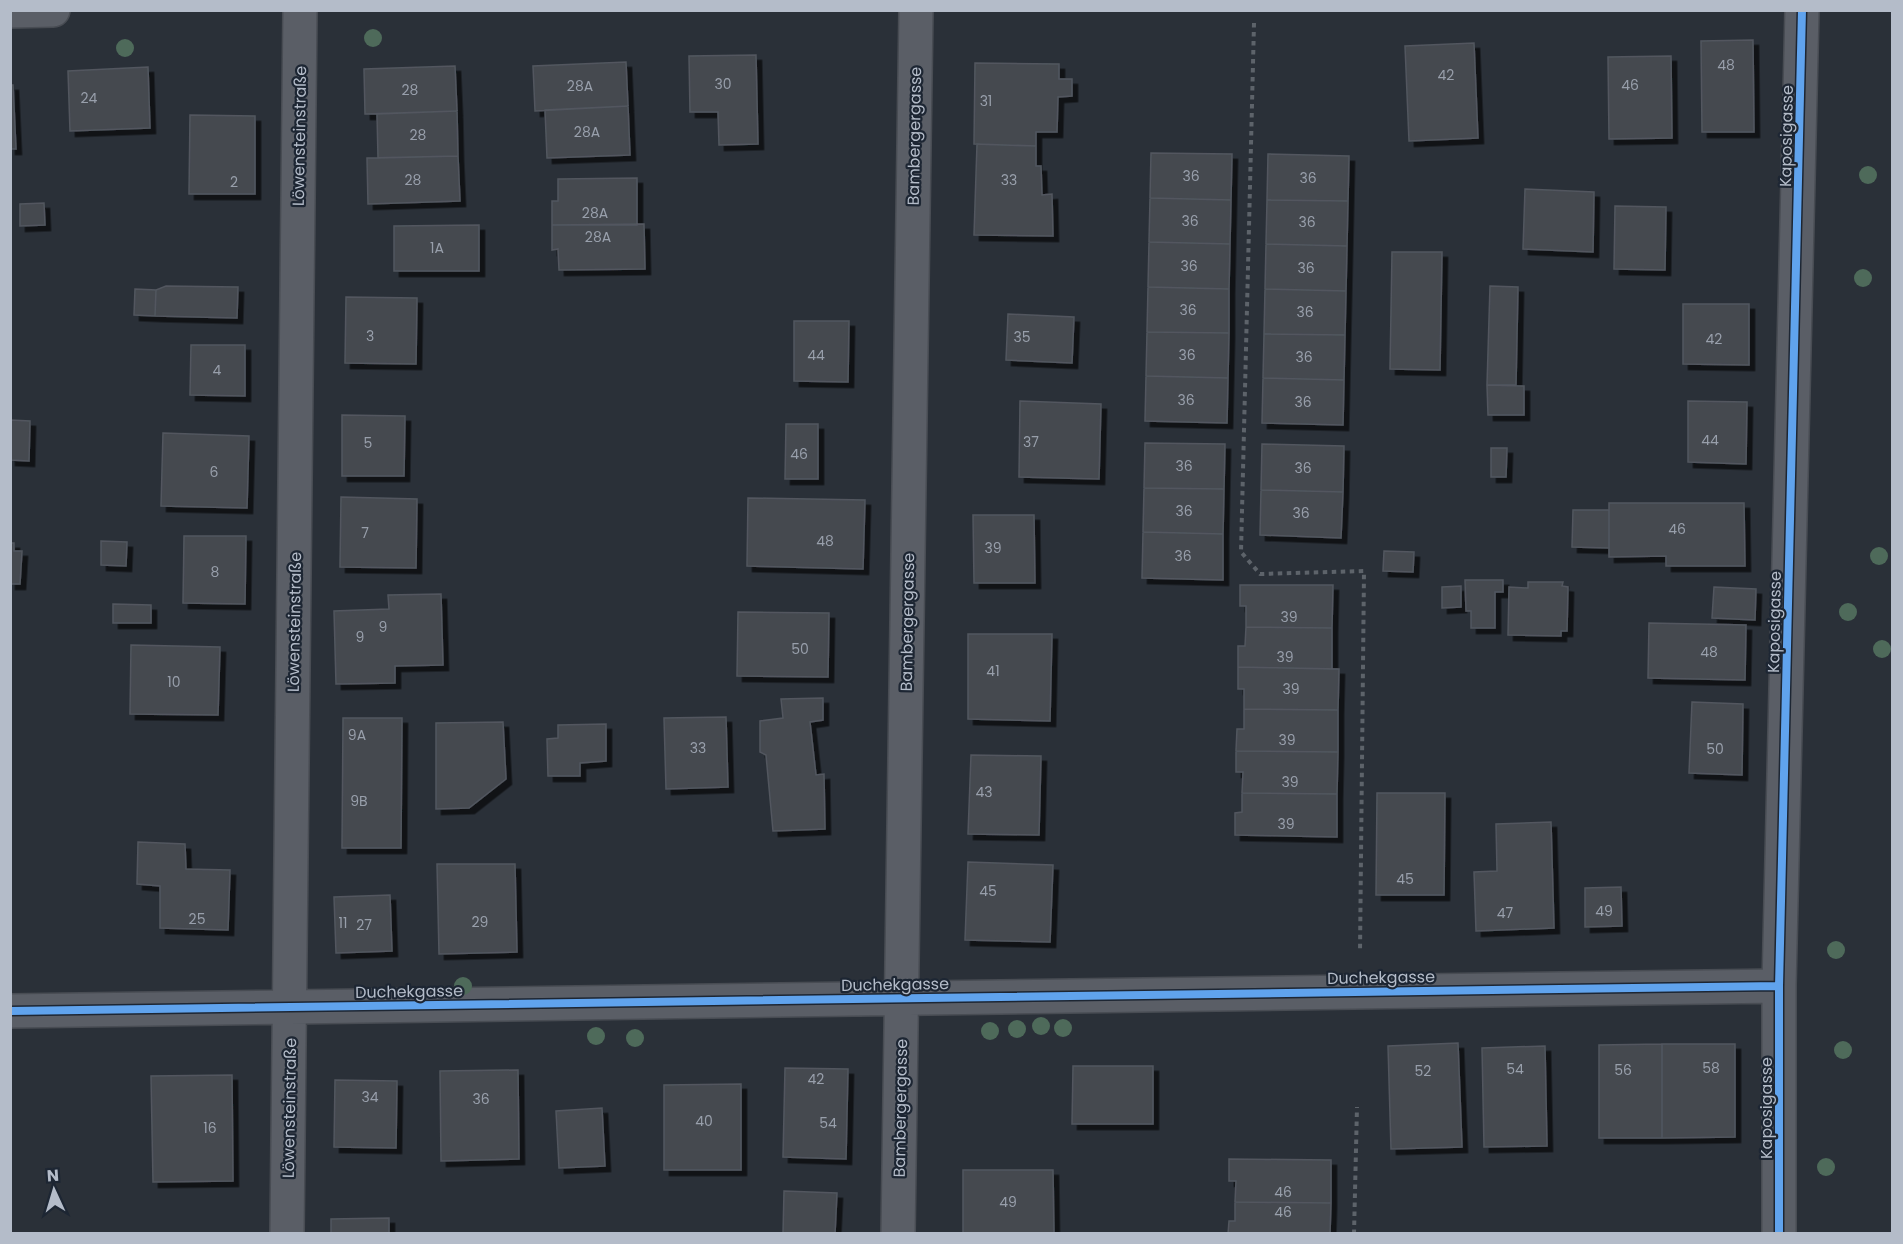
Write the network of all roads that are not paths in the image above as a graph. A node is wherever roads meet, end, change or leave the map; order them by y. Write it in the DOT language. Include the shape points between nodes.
graph roads {
  1 [pos="53,10"];
  2 [pos="300,10"];
  3 [pos="916,10"];
  4 [pos="1802,10"];
  5 [pos="10,11"];
  6 [pos="1779,986"];
  7 [pos="902,997"];
  8 [pos="291,1006"];
  9 [pos="10,1011"];
  10 [pos="287,1233"];
  11 [pos="898,1233"];
  12 [pos="1779,1233"];
  1 -- 5 [label="street"];
  2 -- 8 [label="street, Löwensteinstraße"];
  3 -- 7 [label="street, Bambergergasse"];
  4 -- 6 [label="street, Kaposigasse"];
  6 -- 7 [label="street, Duchekgasse"];
  6 -- 12 [label="street, Kaposigasse"];
  7 -- 8 [label="street, Duchekgasse"];
  7 -- 11 [label="street, Bambergergasse"];
  8 -- 9 [label="street, Duchekgasse"];
  8 -- 10 [label="street, Löwensteinstraße"];
}
